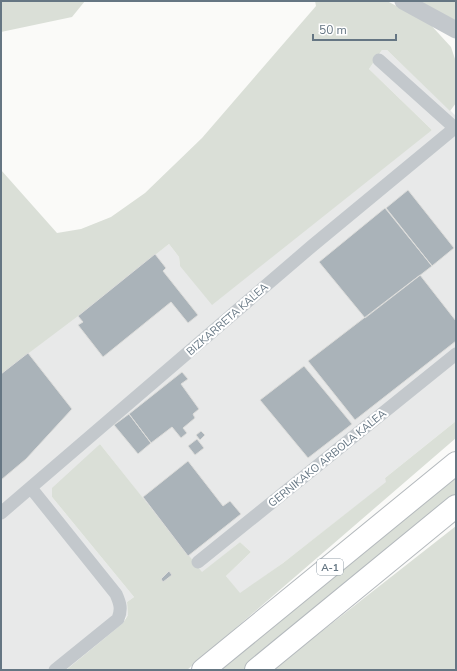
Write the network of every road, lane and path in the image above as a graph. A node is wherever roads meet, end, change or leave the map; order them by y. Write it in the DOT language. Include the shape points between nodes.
graph roads {
  1 [pos="403,1"];
  2 [pos="449,27"];
  3 [pos="456,44"];
  4 [pos="379,60"];
  5 [pos="456,128"];
  6 [pos="456,354"];
  7 [pos="456,452"];
  8 [pos="456,463"];
  9 [pos="31,488"];
  10 [pos="456,506"];
  11 [pos="1,513"];
  12 [pos="198,562"];
  13 [pos="248,633"];
  14 [pos="55,670"];
  15 [pos="203,670"];
  16 [pos="256,670"];
  1 -- 2 [label="street"];
  2 -- 3 [label="street"];
  4 -- 5 [label="street"];
  5 -- 9 [label="street, BIZKARRETA KALEA" via="306,251"];
  6 -- 12 [label="street, GERNIKAKO ARBOLA KALEA"];
  7 -- 13 [label="highway" via="293,585"];
  8 -- 13 [label="highway, A-1"];
  9 -- 11 [label="street, BIZKARRETA KALEA"];
  9 -- 14 [label="street" via="116,594 120,603 118,619"];
  10 -- 16 [label="highway"];
  13 -- 15 [label="highway, A-1"];
}
